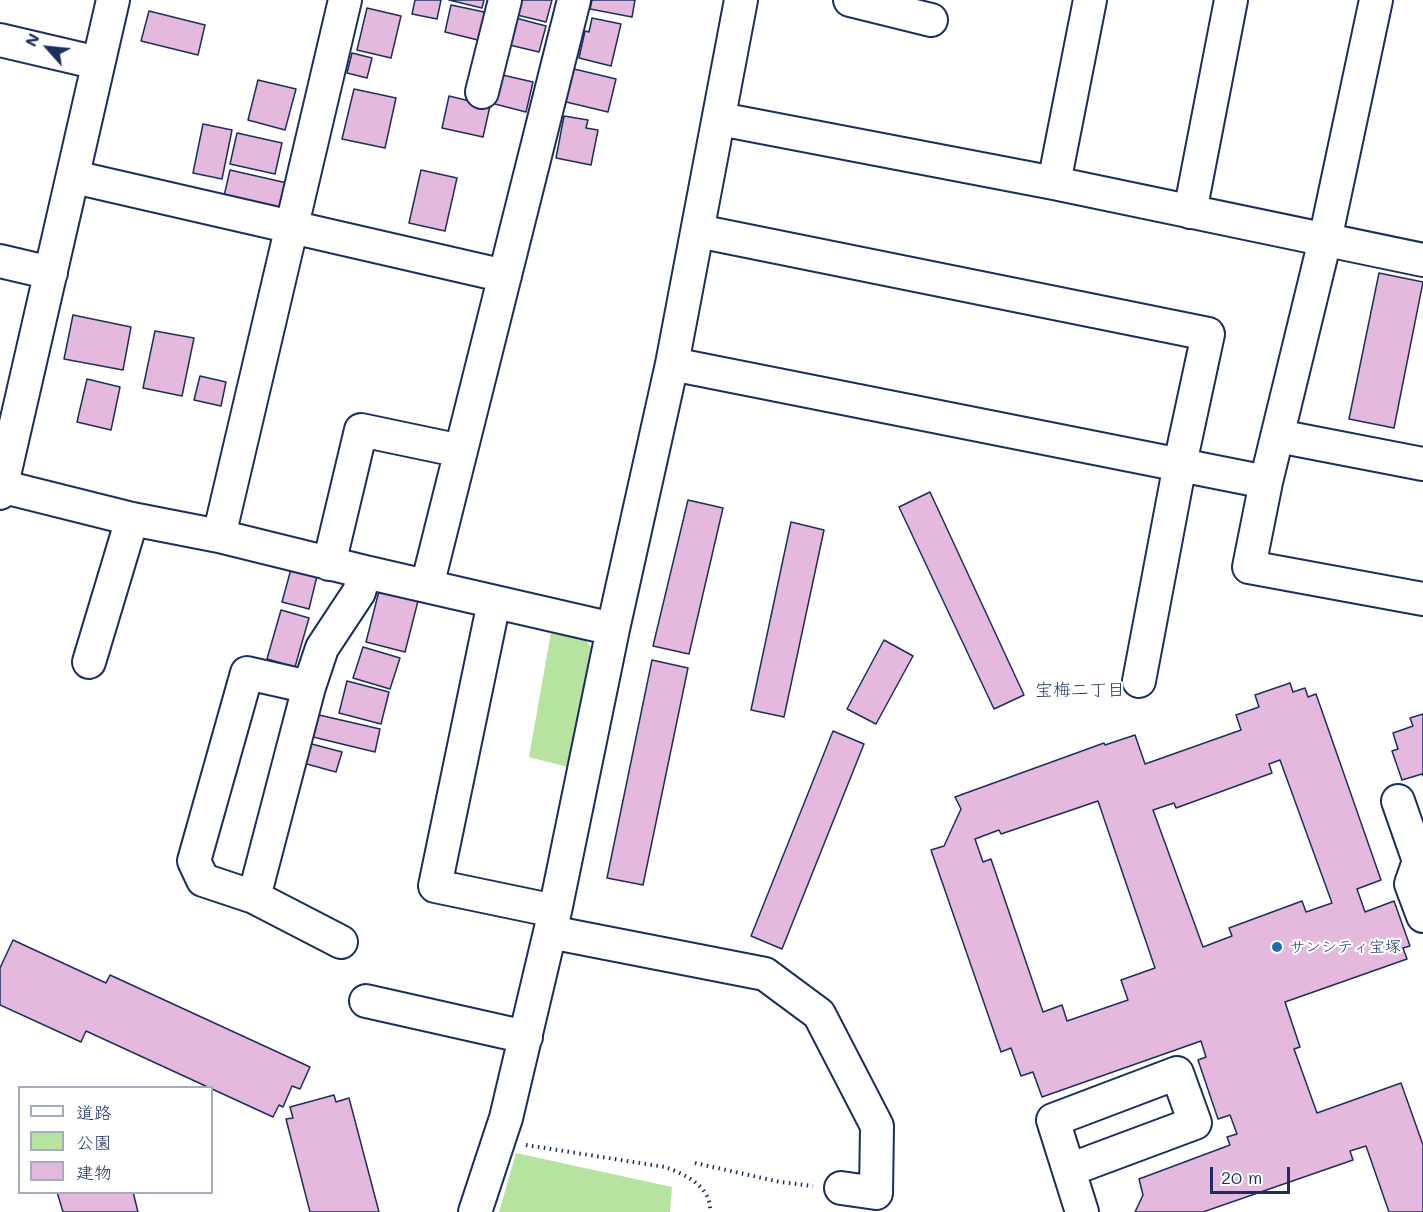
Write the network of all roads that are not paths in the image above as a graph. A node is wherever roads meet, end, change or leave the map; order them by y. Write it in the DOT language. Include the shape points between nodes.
graph roads {
  1 [pos="113,0"];
  2 [pos="345,0"];
  3 [pos="505,0"];
  4 [pos="574,0"];
  5 [pos="741,0"];
  6 [pos="850,0"];
  7 [pos="1090,0"];
  8 [pos="1231,0"];
  9 [pos="1376,0"];
  10 [pos="931,20"];
  11 [pos="0,40"];
  12 [pos="98,63"];
  13 [pos="482,93"];
  14 [pos="720,119"];
  15 [pos="74,177"];
  16 [pos="1054,183"];
  17 [pos="1190,212"];
  18 [pos="292,228"];
  19 [pos="698,231"];
  20 [pos="1325,240"];
  21 [pos="1423,260"];
  22 [pos="0,261"];
  23 [pos="51,273"];
  24 [pos="505,276"];
  25 [pos="672,364"];
  26 [pos="1278,436"];
  27 [pos="461,451"];
  28 [pos="1180,464"];
  29 [pos="1423,464"];
  30 [pos="1266,482"];
  31 [pos="0,488"];
  32 [pos="132,519"];
  33 [pos="219,536"];
  34 [pos="329,564"];
  35 [pos="365,572"];
  36 [pos="427,586"];
  37 [pos="1423,598"];
  38 [pos="494,602"];
  39 [pos="613,629"];
  40 [pos="89,662"];
  41 [pos="1138,681"];
  42 [pos="309,687"];
  43 [pos="1398,801"];
  44 [pos="254,897"];
  45 [pos="1423,916"];
  46 [pos="552,922"];
  47 [pos="341,942"];
  48 [pos="366,1001"];
  49 [pos="526,1037"];
  50 [pos="1069,1170"];
  51 [pos="841,1188"];
  52 [pos="475,1212"];
  53 [pos="1082,1212"];
  1 -- 12 [label="street"];
  2 -- 18 [label="street"];
  3 -- 13 [label="street"];
  4 -- 24 [label="street"];
  5 -- 14 [label="street"];
  6 -- 10 [label="street"];
  7 -- 16 [label="street"];
  8 -- 17 [label="street"];
  9 -- 20 [label="street"];
  11 -- 12 [label="street"];
  12 -- 15 [label="street"];
  14 -- 16 [label="street"];
  14 -- 19 [label="street"];
  15 -- 18 [label="street"];
  15 -- 23 [label="street"];
  16 -- 17 [label="street"];
  17 -- 20 [label="street"];
  18 -- 24 [label="street"];
  18 -- 33 [label="street"];
  19 -- 25 [label="street"];
  19 -- 28 [label="street" via="1208,334"];
  20 -- 21 [label="street"];
  20 -- 26 [label="street"];
  22 -- 23 [label="street"];
  23 -- 31 [label="street"];
  24 -- 27 [label="street"];
  25 -- 28 [label="street"];
  25 -- 39 [label="street"];
  26 -- 29 [label="street"];
  26 -- 30 [label="street"];
  27 -- 34 [label="street" via="361,430"];
  27 -- 36 [label="street"];
  28 -- 30 [label="street"];
  28 -- 41 [label="street"];
  30 -- 37 [label="street" via="1249,567"];
  31 -- 32 [label="street"];
  32 -- 33 [label="street"];
  32 -- 40 [label="street"];
  33 -- 34 [label="street"];
  34 -- 35 [label="street"];
  35 -- 36 [label="street"];
  35 -- 42 [label="street" via="359,592 322,648"];
  36 -- 38 [label="street"];
  38 -- 39 [label="street"];
  38 -- 46 [label="street" via="435,886"];
  39 -- 46 [label="street"];
  42 -- 44 [label="street"];
  42 -- 44 [label="street" via="247,673 194,861 203,880"];
  43 -- 45 [label="street" via="1419,861 1411,884"];
  44 -- 47 [label="street"];
  46 -- 49 [label="street"];
  46 -- 51 [label="street" via="765,974 819,1014 877,1126 876,1193"];
  48 -- 49 [label="street"];
  49 -- 52 [label="street" via="506,1118"];
  50 -- 53 [label="street"];
}
